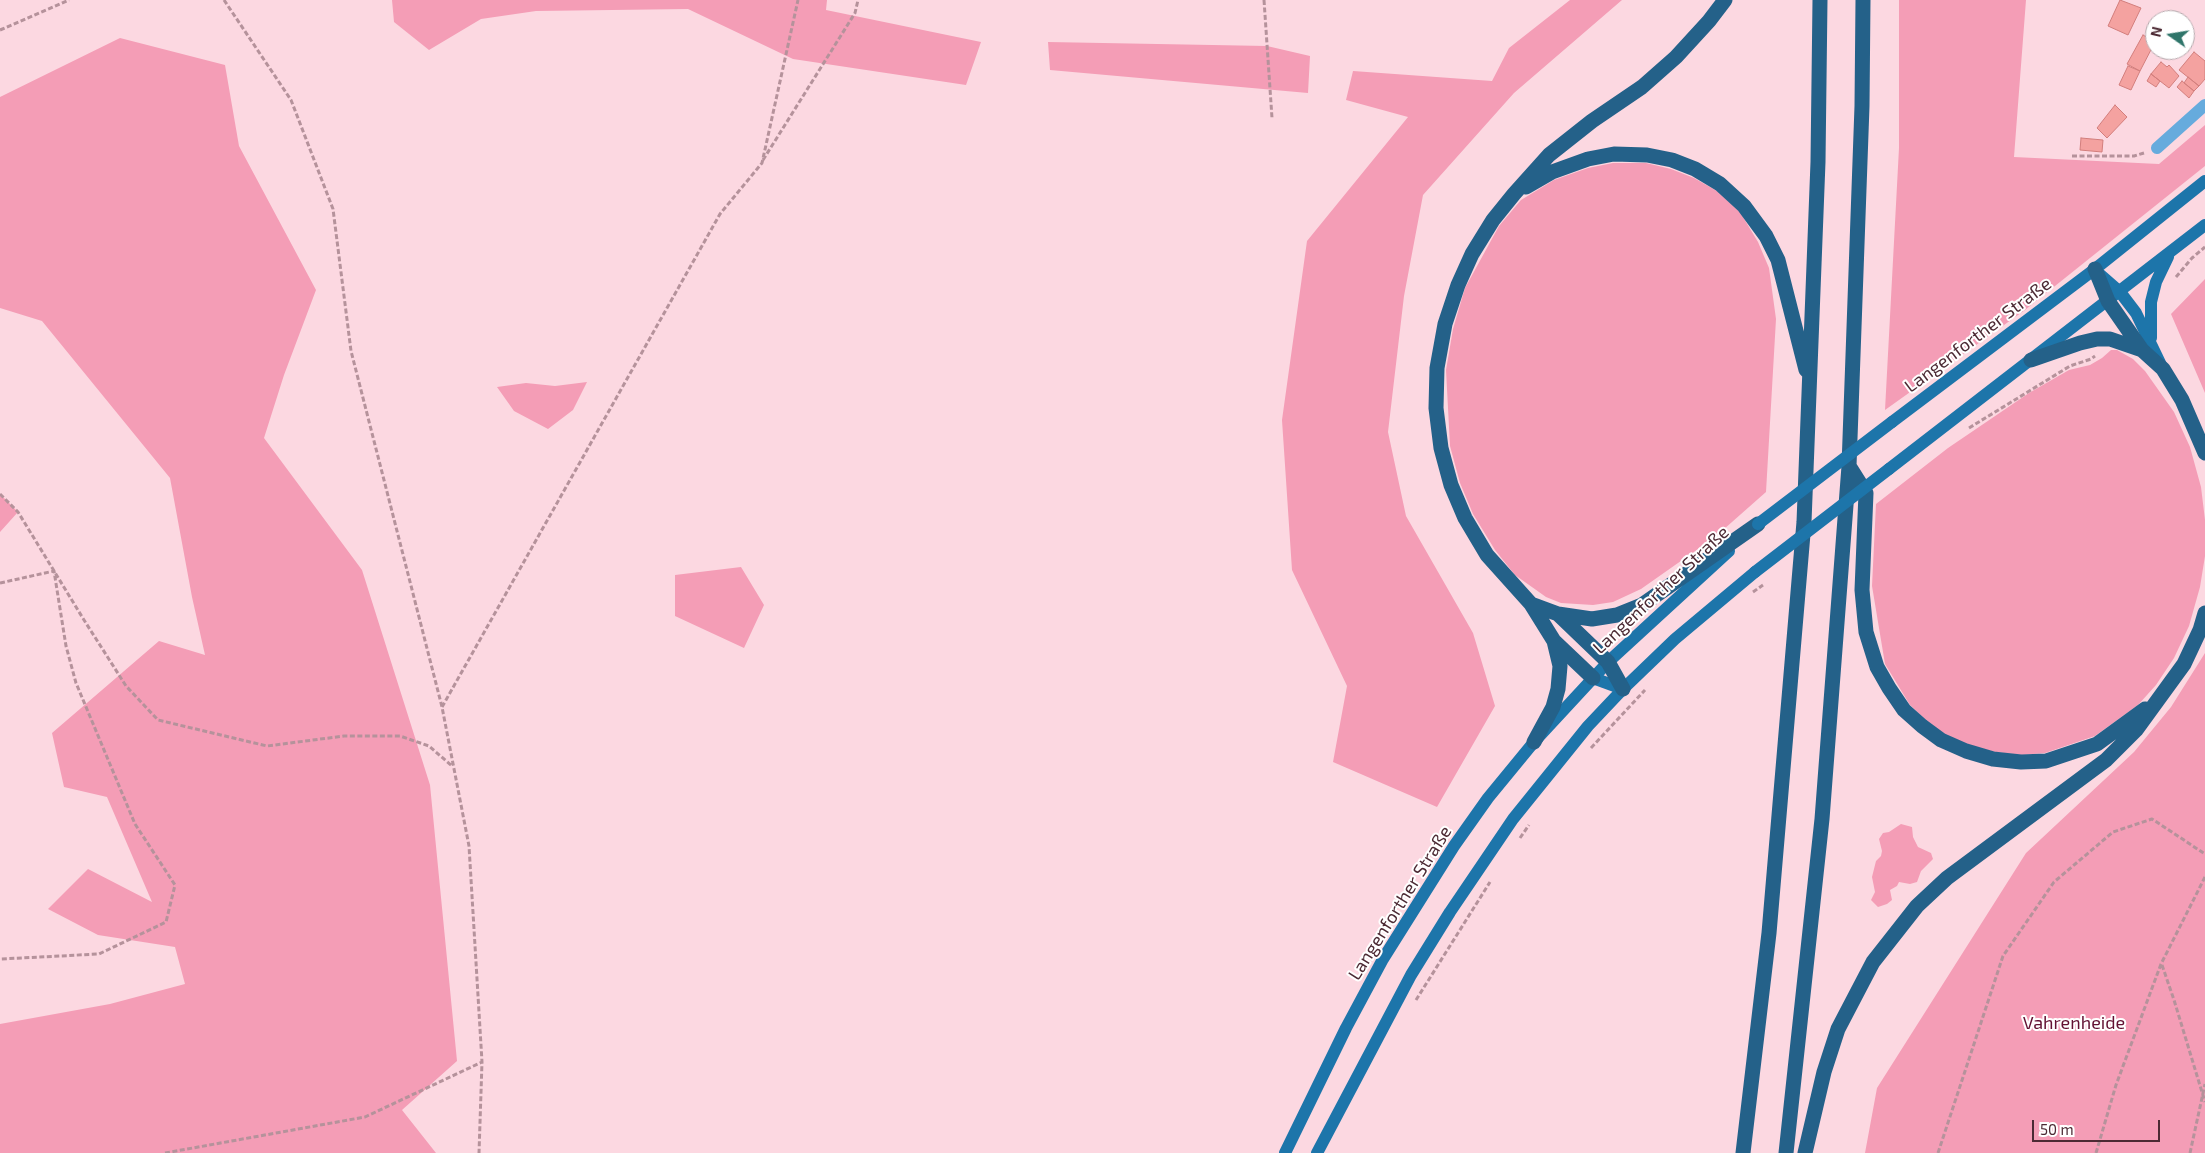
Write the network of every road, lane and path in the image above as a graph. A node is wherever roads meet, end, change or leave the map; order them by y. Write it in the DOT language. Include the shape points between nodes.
graph roads {
  1 [pos="68,0"];
  2 [pos="224,0"];
  3 [pos="798,0"];
  4 [pos="858,0"];
  5 [pos="1264,0"];
  6 [pos="1725,0"];
  7 [pos="1820,0"];
  8 [pos="1863,0"];
  9 [pos="0,30"];
  10 [pos="2205,105"];
  11 [pos="1272,118"];
  12 [pos="2157,148"];
  13 [pos="2072,156"];
  14 [pos="762,163"];
  15 [pos="2205,181"];
  16 [pos="1514,194"];
  17 [pos="2205,226"];
  18 [pos="2205,248"];
  19 [pos="2169,255"];
  20 [pos="2095,269"];
  21 [pos="2170,284"];
  22 [pos="2114,296"];
  23 [pos="2110,339"];
  24 [pos="2146,345"];
  25 [pos="2031,360"];
  26 [pos="1810,386"];
  27 [pos="1962,432"];
  28 [pos="2205,453"];
  29 [pos="1849,466"];
  30 [pos="0,494"];
  31 [pos="1758,524"];
  32 [pos="54,571"];
  33 [pos="0,583"];
  34 [pos="1754,592"];
  35 [pos="1746,598"];
  36 [pos="1531,604"];
  37 [pos="2205,613"];
  38 [pos="1558,614"];
  39 [pos="1554,641"];
  40 [pos="1608,662"];
  41 [pos="1593,678"];
  42 [pos="1652,683"];
  43 [pos="1623,689"];
  44 [pos="2166,692"];
  45 [pos="442,707"];
  46 [pos="1534,742"];
  47 [pos="1589,751"];
  48 [pos="453,767"];
  49 [pos="1532,820"];
  50 [pos="1516,843"];
  51 [pos="2205,854"];
  52 [pos="1495,874"];
  53 [pos="2205,878"];
  54 [pos="0,958"];
  55 [pos="2162,964"];
  56 [pos="1415,1003"];
  57 [pos="482,1062"];
  58 [pos="2205,1084"];
  59 [pos="2202,1095"];
  60 [pos="2205,1102"];
  61 [pos="165,1153"];
  62 [pos="479,1153"];
  63 [pos="1285,1153"];
  64 [pos="1317,1153"];
  65 [pos="1743,1153"];
  66 [pos="1786,1153"];
  67 [pos="1805,1153"];
  68 [pos="1938,1153"];
  69 [pos="2096,1153"];
  70 [pos="2190,1153"];
  1 -- 9 [label="path"];
  2 -- 45 [label="path" via="291,100 332,209 351,351"];
  3 -- 14 [label="path"];
  4 -- 14 [label="path" via="855,13"];
  5 -- 11 [label="path"];
  6 -- 16 [label="highway" via="1676,57 1549,155"];
  7 -- 26 [label="highway"];
  8 -- 29 [label="highway"];
  10 -- 12 [label="street"];
  12 -- 13 [label="path" via="2134,156"];
  14 -- 45 [label="path" via="720,214"];
  15 -- 20 [label="main road, Langenforther Straße"];
  16 -- 26 [label="highway" via="1552,172 1614,154 1647,154 1672,160 1720,184 1744,206 1766,236 1778,260"];
  16 -- 36 [label="highway" via="1472,254 1458,285 1445,324 1437,368 1436,408 1451,484 1466,518 1487,555"];
  17 -- 19 [label="main road"];
  18 -- 21 [label="path"];
  19 -- 22 [label="main road"];
  19 -- 24 [label="main road" via="2156,282"];
  20 -- 22 [label="highway"];
  20 -- 31 [label="main road, Langenforther Straße, bridge"];
  22 -- 24 [label="highway"];
  22 -- 25 [label="main road"];
  23 -- 24 [label="highway"];
  23 -- 25 [label="highway" via="2080,343"];
  23 -- 27 [label="path" via="2091,359 2070,366"];
  24 -- 28 [label="highway" via="2182,400"];
  25 -- 43 [label="main road, bridge" via="1755,572"];
  26 -- 65 [label="highway" via="1804,522 1769,933"];
  29 -- 44 [label="highway" via="1866,493 1862,590 1866,632 1877,667 1904,710 1941,740 1993,759 2046,760 2097,744"];
  29 -- 66 [label="highway" via="1822,819"];
  30 -- 32 [label="path" via="18,512"];
  31 -- 38 [label="highway" via="1642,605 1617,615 1592,619"];
  31 -- 40 [label="main road, Langenforther Straße"];
  32 -- 33 [label="path"];
  32 -- 48 [label="path" via="126,686 158,720 267,746 344,736 400,736 429,746"];
  32 -- 54 [label="path" via="66,646 76,683 135,824 175,885 166,922 100,954"];
  34 -- 35 [label="path"];
  36 -- 38 [label="highway"];
  36 -- 39 [label="highway"];
  37 -- 44 [label="highway" via="2184,664"];
  38 -- 40 [label="highway"];
  39 -- 41 [label="highway"];
  39 -- 46 [label="highway" via="1560,666 1558,689 1554,707"];
  40 -- 41 [label="main road, Langenforther Straße"];
  40 -- 43 [label="highway"];
  41 -- 43 [label="main road"];
  41 -- 46 [label="main road, Langenforther Straße"];
  42 -- 47 [label="path"];
  43 -- 64 [label="main road" via="1555,765 1513,819 1455,904 1411,975"];
  44 -- 67 [label="highway" via="2136,730 2106,760 1947,878 1917,906 1896,932 1873,962 1838,1029"];
  45 -- 48 [label="path"];
  46 -- 63 [label="main road, Langenforther Straße" via="1454,846 1383,959"];
  48 -- 57 [label="path" via="469,846"];
  49 -- 50 [label="path"];
  51 -- 68 [label="path" via="2152,819 2113,832 2054,882 2003,956"];
  52 -- 56 [label="path"];
  53 -- 55 [label="path"];
  55 -- 59 [label="path"];
  55 -- 69 [label="path" via="2116,1085"];
  57 -- 61 [label="path" via="365,1117"];
  57 -- 62 [label="path"];
  58 -- 59 [label="path"];
  59 -- 60 [label="path"];
  59 -- 70 [label="path"];
}
